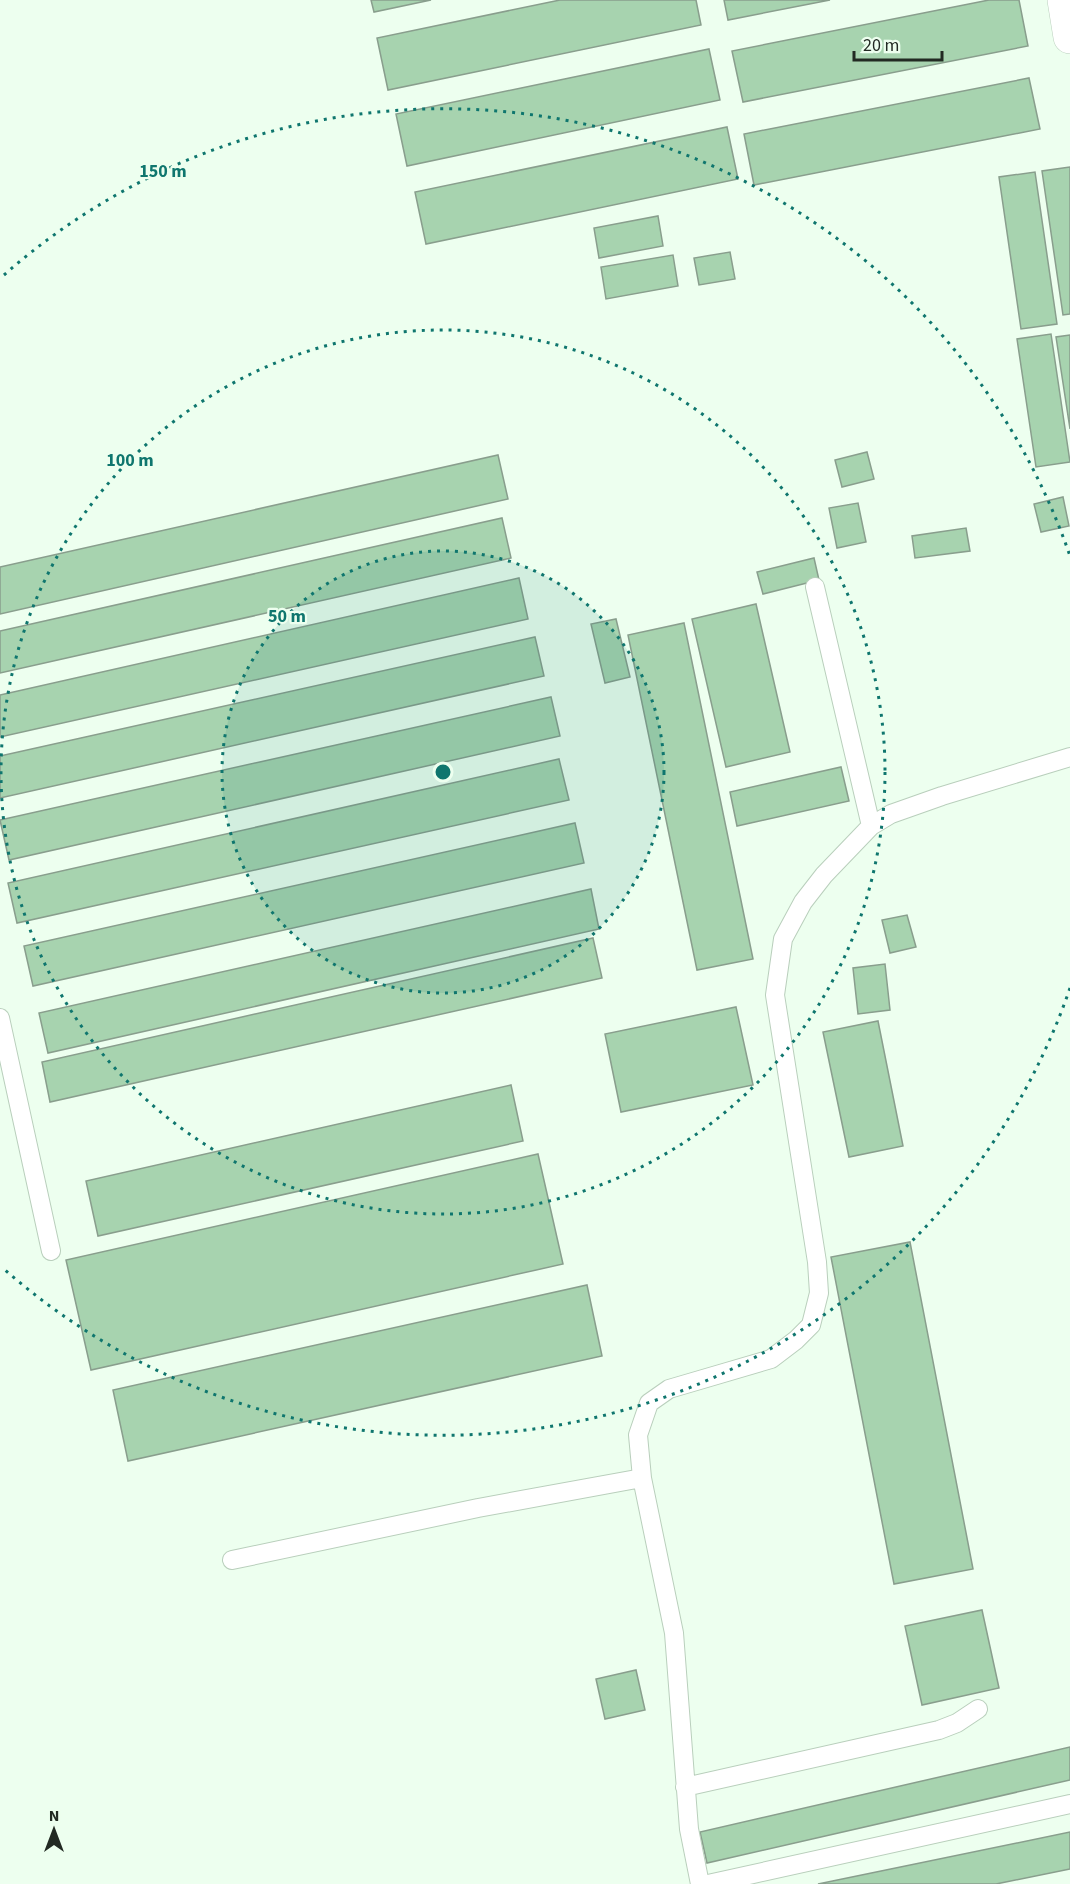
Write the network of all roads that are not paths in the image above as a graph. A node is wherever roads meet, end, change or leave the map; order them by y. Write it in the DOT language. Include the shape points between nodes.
graph roads {
  1 [pos="1064,0"];
  2 [pos="1070,38"];
  3 [pos="815,587"];
  4 [pos="1070,757"];
  5 [pos="871,825"];
  6 [pos="0,1018"];
  7 [pos="51,1251"];
  8 [pos="642,1478"];
  9 [pos="232,1560"];
  10 [pos="978,1708"];
  11 [pos="685,1787"];
  12 [pos="1070,1804"];
  13 [pos="700,1884"];
  14 [pos="708,1884"];
  1 -- 2 [label="street"];
  3 -- 5 [label="lane"];
  4 -- 5 [label="lane" via="942,796"];
  5 -- 8 [label="lane" via="803,902 783,939 776,995 817,1262 819,1293 811,1324 771,1359 669,1389 649,1403 638,1435"];
  6 -- 7 [label="lane"];
  8 -- 9 [label="lane"];
  8 -- 11 [label="lane" via="674,1633"];
  10 -- 11 [label="lane" via="939,1730"];
  11 -- 13 [label="lane"];
  12 -- 14 [label="lane"];
}
